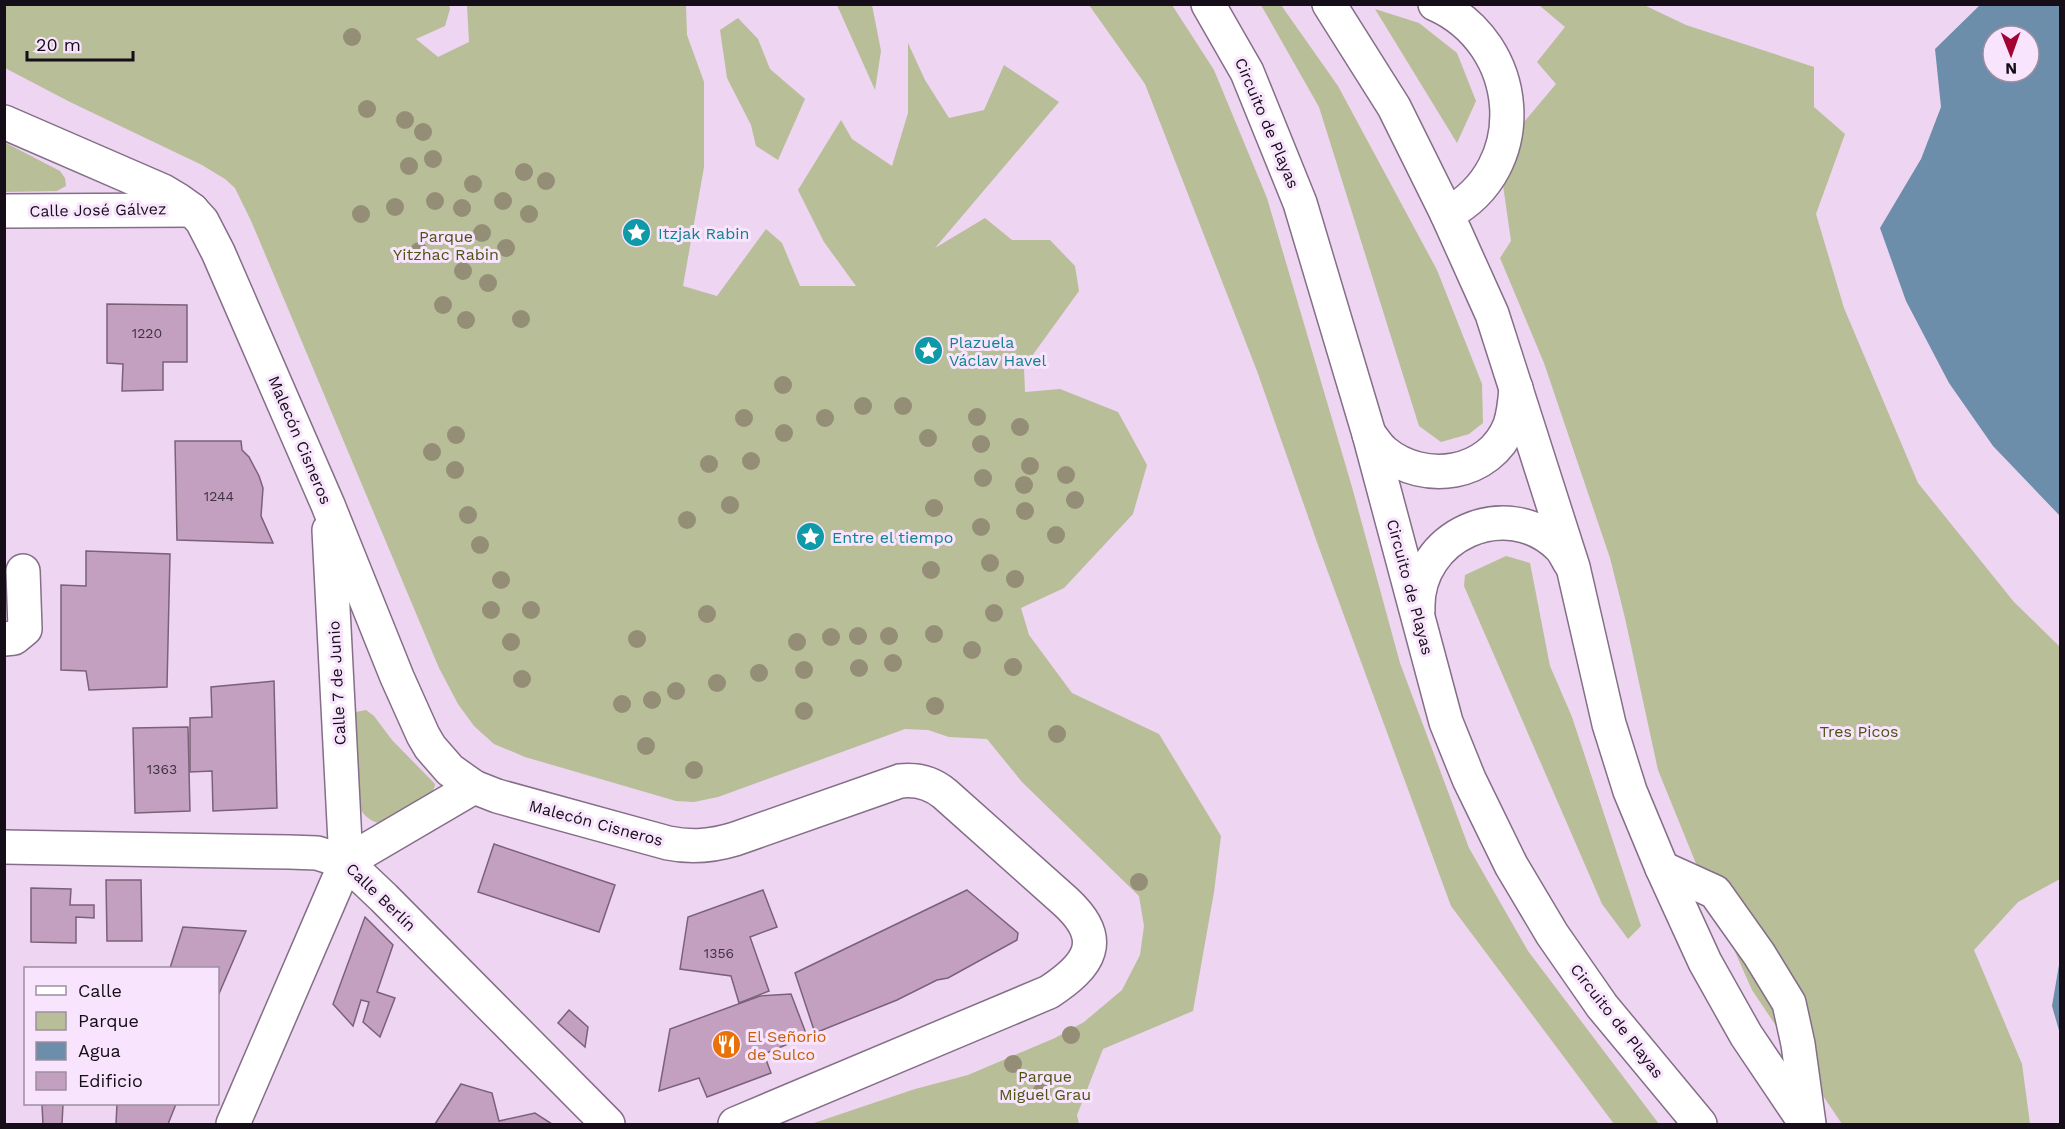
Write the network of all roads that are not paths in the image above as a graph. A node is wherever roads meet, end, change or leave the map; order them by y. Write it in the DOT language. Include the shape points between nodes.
graph roads {
  1 [pos="1208,4"];
  2 [pos="1434,4"];
  3 [pos="1337,6"];
  4 [pos="4,122"];
  5 [pos="192,210"];
  6 [pos="4,211"];
  7 [pos="1447,214"];
  8 [pos="1516,385"];
  9 [pos="1369,434"];
  10 [pos="328,505"];
  11 [pos="1573,567"];
  12 [pos="23,571"];
  13 [pos="1419,622"];
  14 [pos="4,639"];
  15 [pos="474,787"];
  16 [pos="4,847"];
  17 [pos="346,862"];
  18 [pos="1662,868"];
  19 [pos="233,1125"];
  20 [pos="608,1125"];
  21 [pos="735,1125"];
  22 [pos="1700,1125"];
  23 [pos="1807,1125"];
  1 -- 9 [label="main road, Circuito de Playas" via="1247,72 1300,202"];
  2 -- 7 [label="main road" via="1468,25 1494,57 1507,95 1506,136 1491,175 1464,205"];
  3 -- 7 [label="main road" via="1394,107"];
  4 -- 5 [label="main road, Malecón Cisneros" via="163,191"];
  5 -- 6 [label="main road, Calle José Gálvez"];
  5 -- 10 [label="main road, Malecón Cisneros" via="209,232"];
  7 -- 8 [label="main road" via="1492,314"];
  8 -- 9 [label="main road" via="1509,427 1482,459 1462,469 1420,471 1382,451"];
  8 -- 11 [label="main road"];
  9 -- 13 [label="main road, Circuito de Playas"];
  10 -- 15 [label="main road, Malecón Cisneros" via="423,735 450,770"];
  10 -- 17 [label="main road, Calle 7 de Junio"];
  11 -- 13 [label="main road" via="1561,548 1542,533 1520,525 1497,523 1473,528 1452,538 1423,575 1418,598"];
  11 -- 18 [label="main road" via="1609,724 1630,791"];
  12 -- 14 [label="main road" via="25,629 14,638"];
  13 -- 22 [label="main road, Circuito de Playas" via="1446,722 1510,865 1602,1006"];
  15 -- 17 [label="main road"];
  15 -- 21 [label="main road, Malecón Cisneros" via="668,843 692,846 735,839 900,781 920,781 945,794 1083,920 1090,940 1084,960 1070,977 1049,992"];
  16 -- 17 [label="main road, Calle Berlín" via="317,853"];
  17 -- 19 [label="main road, Calle 7 de Junio"];
  17 -- 20 [label="main road, Calle Berlín"];
  18 -- 23 [label="main road" via="1705,962 1746,1035"];
  18 -- 23 [label="main road" via="1715,892 1789,1004 1798,1044"];
}
